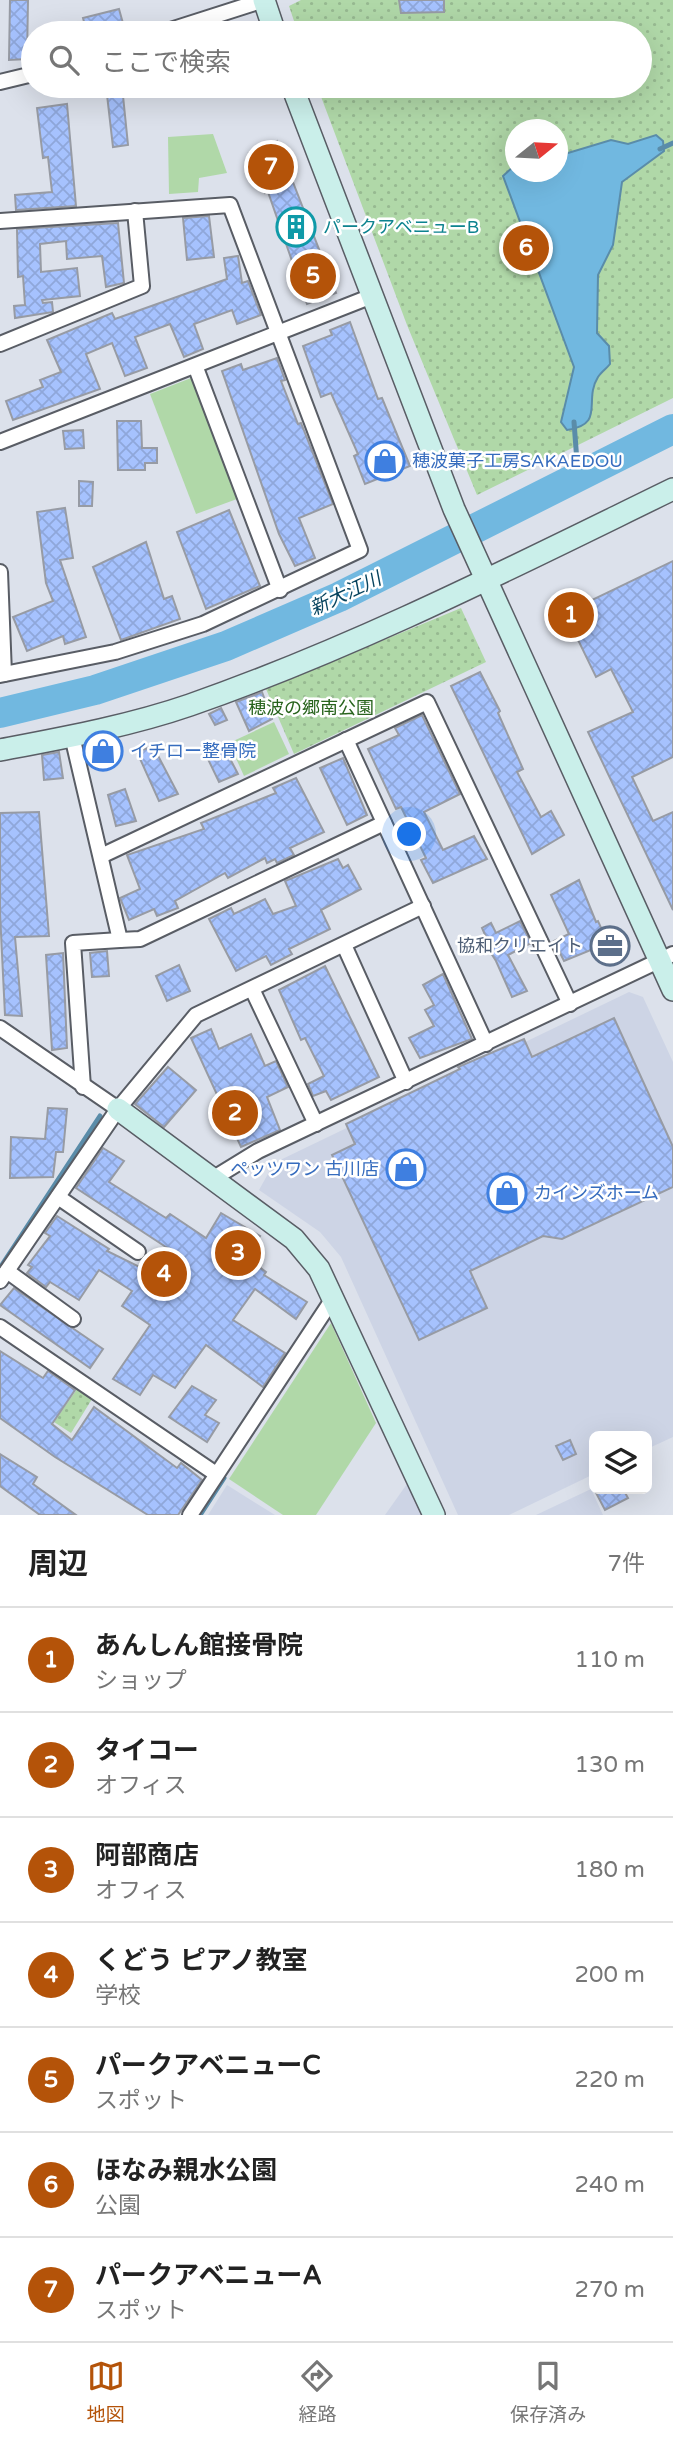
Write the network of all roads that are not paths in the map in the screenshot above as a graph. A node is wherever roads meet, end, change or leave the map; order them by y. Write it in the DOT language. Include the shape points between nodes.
graph roads {
  1 [pos="264,0"];
  2 [pos="198,21"];
  3 [pos="271,21"];
  4 [pos="21,77"];
  5 [pos="0,82"];
  6 [pos="297,98"];
  7 [pos="135,211"];
  8 [pos="0,220"];
  9 [pos="372,296"];
  10 [pos="279,334"];
  11 [pos="0,344"];
  12 [pos="195,368"];
  13 [pos="0,442"];
  14 [pos="673,489"];
  15 [pos="0,572"];
  16 [pos="486,581"];
  17 [pos="280,590"];
  18 [pos="2,675"];
  19 [pos="72,736"];
  20 [pos="346,740"];
  21 [pos="0,750"];
  22 [pos="384,823"];
  23 [pos="101,856"];
  24 [pos="423,906"];
  25 [pos="120,940"];
  26 [pos="344,945"];
  27 [pos="666,957"];
  28 [pos="252,989"];
  29 [pos="673,990"];
  30 [pos="570,1004"];
  31 [pos="0,1028"];
  32 [pos="486,1044"];
  33 [pos="406,1082"];
  34 [pos="83,1087"];
  35 [pos="118,1109"];
  36 [pos="316,1124"];
  37 [pos="214,1178"];
  38 [pos="58,1197"];
  39 [pos="138,1252"];
  40 [pos="3,1276"];
  41 [pos="334,1297"];
  42 [pos="73,1319"];
  43 [pos="0,1328"];
  44 [pos="216,1474"];
  45 [pos="190,1515"];
  46 [pos="434,1515"];
  1 -- 2 [label="street"];
  1 -- 3 [label="street"];
  4 -- 5 [label="street"];
  6 -- 9 [label="street"];
  7 -- 8 [label="street"];
  7 -- 10 [label="street" via="230,205"];
  7 -- 11 [label="street" via="142,286"];
  9 -- 10 [label="street"];
  9 -- 16 [label="street"];
  10 -- 12 [label="street"];
  10 -- 17 [label="street" via="360,550"];
  12 -- 13 [label="street"];
  12 -- 17 [label="street"];
  14 -- 16 [label="street"];
  15 -- 18 [label="street"];
  16 -- 19 [label="street" via="188,706"];
  16 -- 27 [label="street"];
  17 -- 18 [label="street" via="203,624 115,652"];
  19 -- 21 [label="street"];
  19 -- 23 [label="street"];
  20 -- 22 [label="street"];
  20 -- 23 [label="street"];
  20 -- 30 [label="street" via="427,702"];
  22 -- 24 [label="street"];
  22 -- 25 [label="street" via="140,939"];
  23 -- 25 [label="street"];
  24 -- 26 [label="street"];
  24 -- 32 [label="street"];
  25 -- 34 [label="street" via="73,943"];
  26 -- 28 [label="street"];
  26 -- 33 [label="street"];
  27 -- 29 [label="street"];
  27 -- 30 [label="street"];
  28 -- 35 [label="street" via="196,1015"];
  28 -- 36 [label="street"];
  30 -- 32 [label="street"];
  31 -- 34 [label="street"];
  32 -- 33 [label="street"];
  33 -- 36 [label="street"];
  34 -- 35 [label="street"];
  35 -- 37 [label="street"];
  35 -- 38 [label="street"];
  36 -- 37 [label="street"];
  37 -- 41 [label="street" via="294,1239 319,1269"];
  38 -- 39 [label="street"];
  38 -- 40 [label="street"];
  40 -- 42 [label="street"];
  41 -- 44 [label="street"];
  41 -- 46 [label="street"];
  43 -- 44 [label="street"];
  44 -- 45 [label="street"];
}
